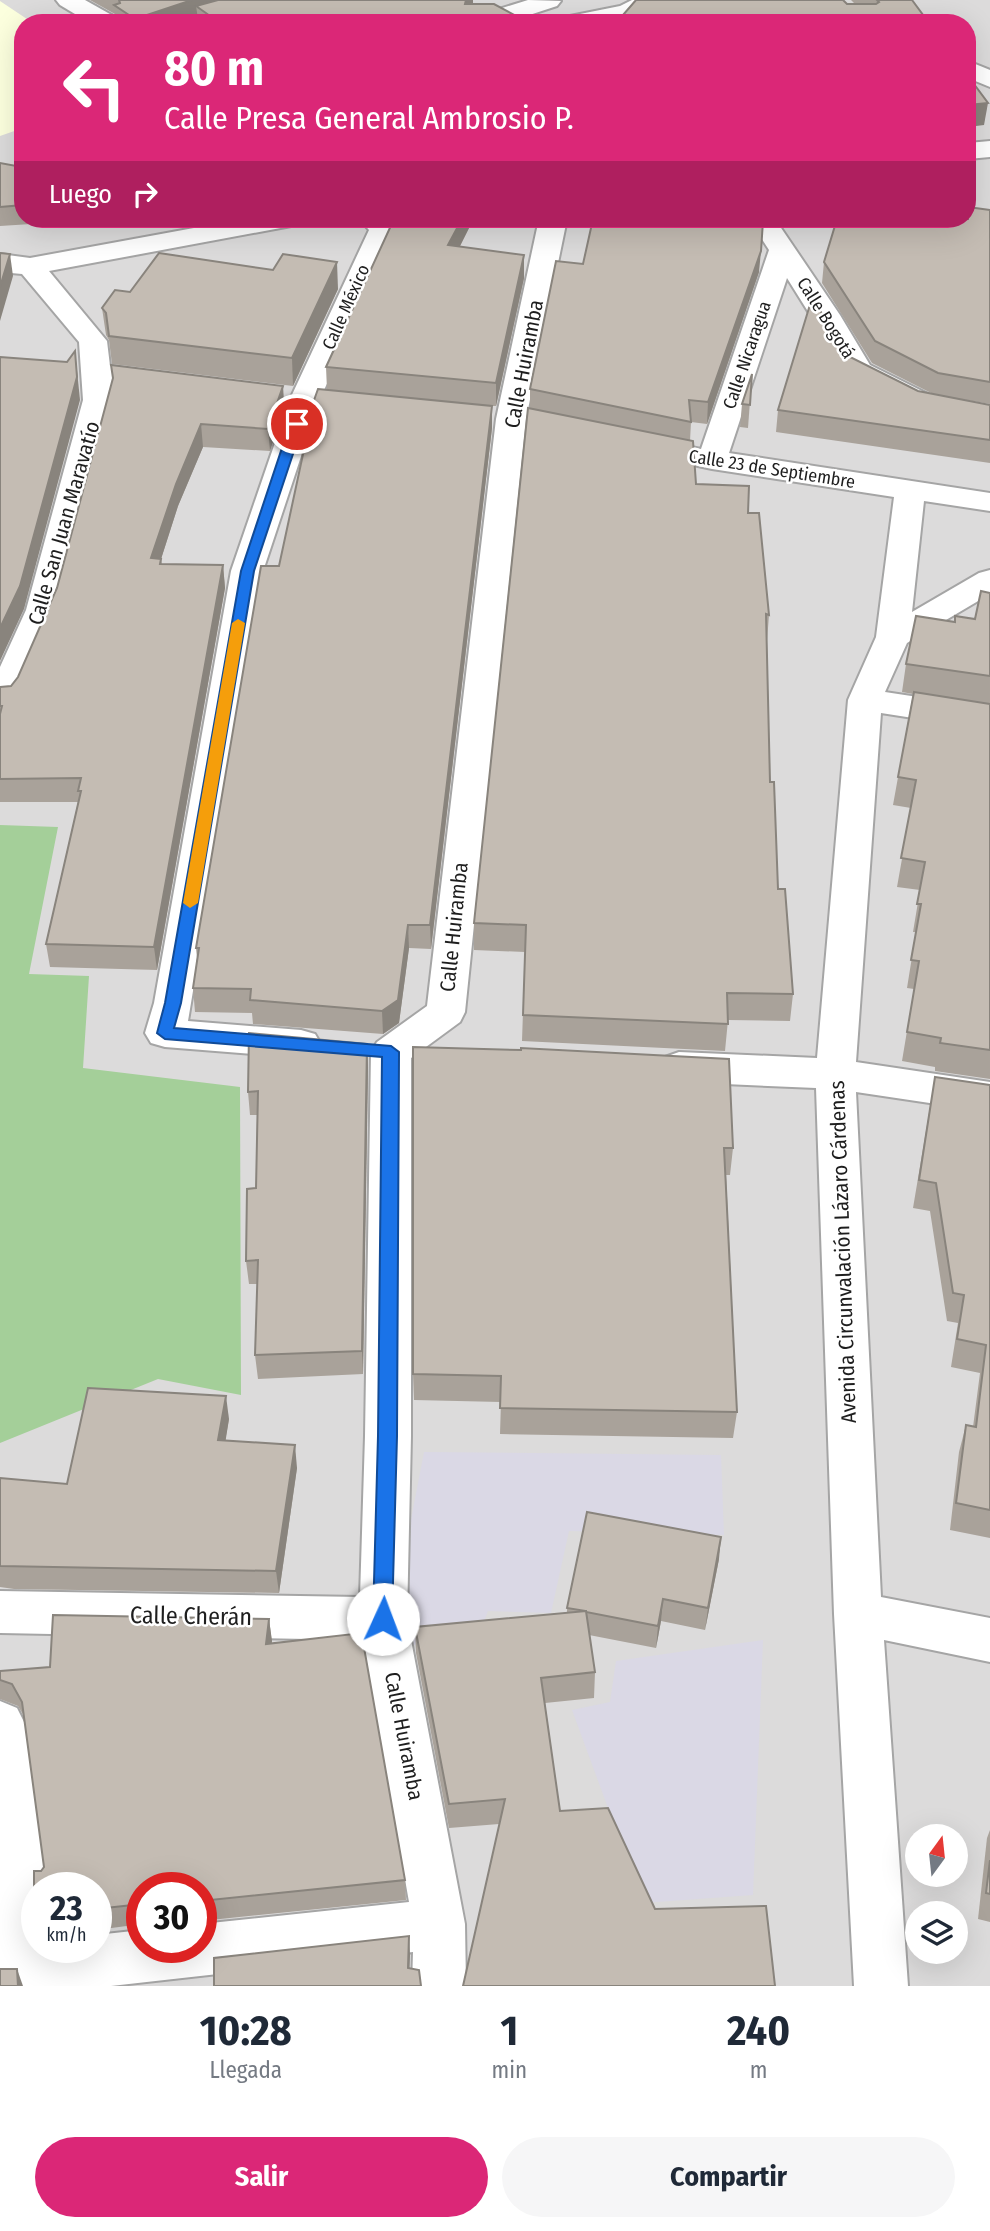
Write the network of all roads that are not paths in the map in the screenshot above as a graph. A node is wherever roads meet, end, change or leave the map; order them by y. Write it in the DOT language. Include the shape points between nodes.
graph roads {
  1 [pos="68,0"];
  2 [pos="651,0"];
  3 [pos="549,1"];
  4 [pos="92,14"];
  5 [pos="508,14"];
  6 [pos="568,14"];
  7 [pos="617,14"];
  8 [pos="237,228"];
  9 [pos="382,228"];
  10 [pos="551,228"];
  11 [pos="768,228"];
  12 [pos="783,250"];
  13 [pos="0,264"];
  14 [pos="30,266"];
  15 [pos="96,373"];
  16 [pos="188,384"];
  17 [pos="990,416"];
  18 [pos="618,441"];
  19 [pos="712,460"];
  20 [pos="910,490"];
  21 [pos="990,502"];
  22 [pos="990,580"];
  23 [pos="893,637"];
  24 [pos="3,699"];
  25 [pos="865,700"];
  26 [pos="990,719"];
  27 [pos="360,1049"];
  28 [pos="446,1055"];
  29 [pos="641,1065"];
  30 [pos="835,1074"];
  31 [pos="990,1097"];
  32 [pos="0,1612"];
  33 [pos="858,1614"];
  34 [pos="383,1619"];
  35 [pos="990,1640"];
  36 [pos="0,1724"];
  37 [pos="439,1924"];
  38 [pos="22,1976"];
  39 [pos="439,1986"];
  40 [pos="881,1986"];
  1 -- 4 [label="street"];
  2 -- 7 [label="street"];
  3 -- 5 [label="street"];
  3 -- 6 [label="street"];
  8 -- 14 [label="street"];
  9 -- 27 [label="street, Calle México" via="305,399 247,571 165,1033"];
  10 -- 27 [label="street, Calle Huiramba" via="511,420 446,1013"];
  11 -- 12 [label="street, Calle Bogotá"];
  12 -- 17 [label="street, Calle Bogotá" via="859,371 926,404"];
  12 -- 19 [label="street, Calle Nicaragua"];
  13 -- 14 [label="street"];
  14 -- 15 [label="street, Calle San Juan Maravatío" via="93,341"];
  15 -- 16 [label="street"];
  15 -- 24 [label="street, Calle San Juan Maravatío" via="99,400 43,610"];
  18 -- 19 [label="street, Calle 23 de Septiembre"];
  19 -- 20 [label="street, Calle 23 de Septiembre"];
  20 -- 21 [label="street, Calle 23 de Septiembre"];
  20 -- 23 [label="street, Avenida Circunvalación Lázaro Cárdenas"];
  22 -- 23 [label="street"];
  23 -- 25 [label="street, Avenida Circunvalación Lázaro Cárdenas"];
  25 -- 26 [label="street"];
  25 -- 30 [label="street, Avenida Circunvalación Lázaro Cárdenas"];
  27 -- 28 [label="street"];
  27 -- 34 [label="street, Calle Huiramba" via="388,1436"];
  29 -- 30 [label="street"];
  30 -- 31 [label="street"];
  30 -- 33 [label="street, Avenida Circunvalación Lázaro Cárdenas"];
  32 -- 34 [label="street, Calle Cherán"];
  33 -- 35 [label="street"];
  33 -- 40 [label="street, Avenida Circunvalación Lázaro Cárdenas"];
  34 -- 37 [label="street, Calle Huiramba"];
  36 -- 38 [label="street"];
  37 -- 38 [label="street"];
  37 -- 39 [label="street, Calle Huiramba"];
}
